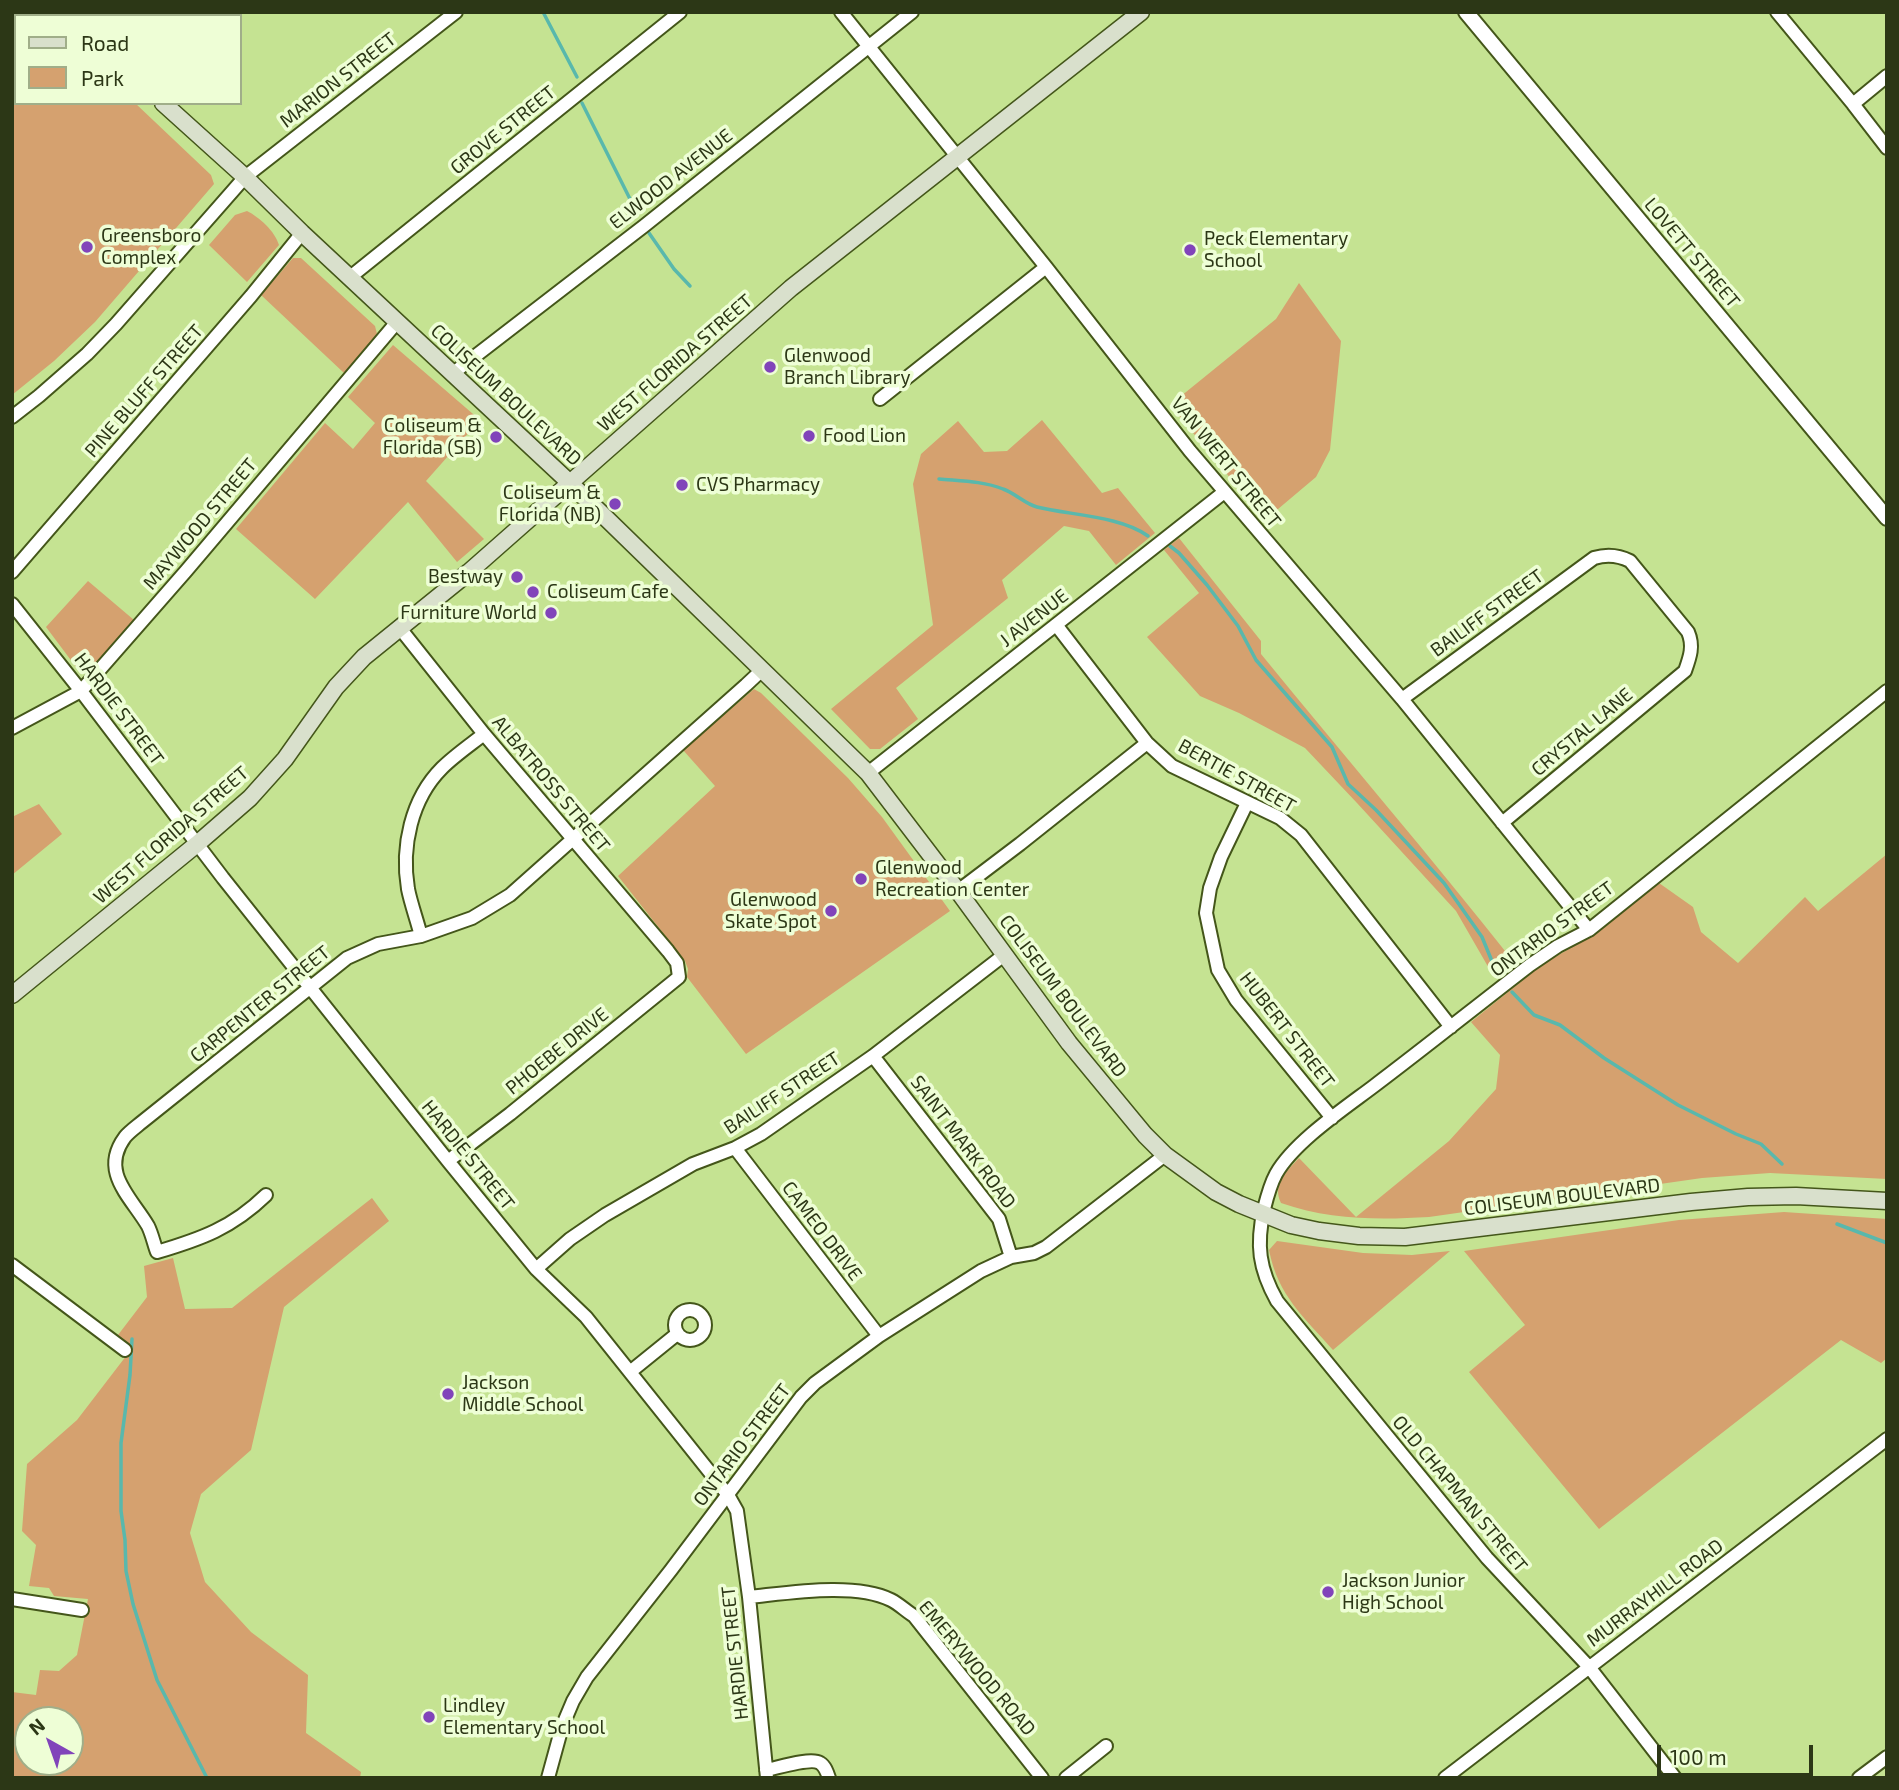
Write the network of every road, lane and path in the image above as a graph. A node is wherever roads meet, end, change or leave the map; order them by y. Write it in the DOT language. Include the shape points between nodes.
graph roads {
  1 [pos="456,12"];
  2 [pos="680,12"];
  3 [pos="841,12"];
  4 [pos="912,12"];
  5 [pos="1141,12"];
  6 [pos="1466,12"];
  7 [pos="1777,12"];
  8 [pos="868,47"];
  9 [pos="1887,76"];
  10 [pos="1853,104"];
  11 [pos="165,105"];
  12 [pos="1887,148"];
  13 [pos="958,156"];
  14 [pos="245,177"];
  15 [pos="302,233"];
  16 [pos="1046,267"];
  17 [pos="349,278"];
  18 [pos="397,321"];
  19 [pos="452,374"];
  20 [pos="880,399"];
  21 [pos="12,417"];
  22 [pos="570,483"];
  23 [pos="1223,493"];
  24 [pos="1887,518"];
  25 [pos="12,572"];
  26 [pos="12,604"];
  27 [pos="1057,625"];
  28 [pos="399,627"];
  29 [pos="762,670"];
  30 [pos="1685,671"];
  31 [pos="81,691"];
  32 [pos="1887,691"];
  33 [pos="1402,699"];
  34 [pos="12,728"];
  35 [pos="484,734"];
  36 [pos="1147,743"];
  37 [pos="868,773"];
  38 [pos="1247,803"];
  39 [pos="1503,822"];
  40 [pos="571,839"];
  41 [pos="197,844"];
  42 [pos="958,891"];
  43 [pos="1588,930"];
  44 [pos="421,936"];
  45 [pos="1004,955"];
  46 [pos="677,963"];
  47 [pos="310,988"];
  48 [pos="12,995"];
  49 [pos="1451,1027"];
  50 [pos="873,1056"];
  51 [pos="1332,1118"];
  52 [pos="735,1148"];
  53 [pos="1165,1155"];
  54 [pos="448,1161"];
  55 [pos="266,1195"];
  56 [pos="1887,1201"];
  57 [pos="1263,1214"];
  58 [pos="1011,1257"];
  59 [pos="12,1265"];
  60 [pos="536,1269"];
  61 [pos="677,1334"];
  62 [pos="879,1336"];
  63 [pos="125,1350"];
  64 [pos="630,1372"];
  65 [pos="1887,1439"];
  66 [pos="729,1495"];
  67 [pos="749,1597"];
  68 [pos="12,1599"];
  69 [pos="82,1610"];
  70 [pos="1589,1667"];
  71 [pos="1106,1746"];
  72 [pos="1887,1756"];
  73 [pos="766,1774"];
  74 [pos="551,1777"];
  75 [pos="829,1778"];
  76 [pos="1042,1778"];
  77 [pos="1066,1778"];
  78 [pos="1445,1778"];
  79 [pos="1675,1778"];
  80 [pos="1859,1778"];
  1 -- 14 [label="street, MARION STREET"];
  2 -- 17 [label="street, GROVE STREET"];
  3 -- 8 [label="street, VAN WERT STREET"];
  4 -- 8 [label="street, ELWOOD AVENUE"];
  5 -- 13 [label="main road, WEST FLORIDA STREET"];
  6 -- 24 [label="street, LOVETT STREET"];
  7 -- 10 [label="street"];
  8 -- 13 [label="street, VAN WERT STREET"];
  8 -- 19 [label="street, ELWOOD AVENUE"];
  9 -- 10 [label="street"];
  10 -- 12 [label="street"];
  11 -- 14 [label="main road, COLISEUM BOULEVARD"];
  13 -- 16 [label="street, VAN WERT STREET"];
  13 -- 22 [label="main road, WEST FLORIDA STREET" via="791,288"];
  14 -- 15 [label="main road, COLISEUM BOULEVARD"];
  14 -- 21 [label="street, MARION STREET" via="87,354"];
  15 -- 17 [label="main road, COLISEUM BOULEVARD"];
  15 -- 25 [label="street, PINE BLUFF STREET"];
  16 -- 20 [label="street"];
  16 -- 23 [label="street, VAN WERT STREET"];
  17 -- 18 [label="main road, COLISEUM BOULEVARD"];
  18 -- 19 [label="main road, COLISEUM BOULEVARD"];
  18 -- 31 [label="street, MAYWOOD STREET"];
  19 -- 22 [label="main road, COLISEUM BOULEVARD"];
  22 -- 28 [label="main road, WEST FLORIDA STREET"];
  22 -- 29 [label="main road, COLISEUM BOULEVARD"];
  23 -- 27 [label="street, J AVENUE"];
  23 -- 33 [label="street, VAN WERT STREET"];
  26 -- 31 [label="street, HARDIE STREET"];
  27 -- 36 [label="street, BERTIE STREET"];
  27 -- 37 [label="street, J AVENUE"];
  28 -- 35 [label="street, ALBATROSS STREET"];
  28 -- 41 [label="main road, WEST FLORIDA STREET" via="336,687 263,784"];
  29 -- 37 [label="main road, COLISEUM BOULEVARD"];
  29 -- 40 [label="street, CARPENTER STREET"];
  30 -- 33 [label="street, BAILIFF STREET" via="1691,656 1688,632 1630,561 1602,556"];
  30 -- 39 [label="street, CRYSTAL LANE"];
  31 -- 34 [label="street, MAYWOOD STREET"];
  31 -- 41 [label="street, HARDIE STREET"];
  32 -- 43 [label="street, ONTARIO STREET"];
  33 -- 39 [label="street, VAN WERT STREET"];
  35 -- 40 [label="street, ALBATROSS STREET"];
  35 -- 44 [label="street" via="442,768 415,810 405,847 408,889"];
  36 -- 38 [label="street, BERTIE STREET" via="1172,766"];
  36 -- 42 [label="street"];
  37 -- 42 [label="main road, COLISEUM BOULEVARD"];
  38 -- 49 [label="street, BERTIE STREET" via="1280,818 1301,835"];
  38 -- 51 [label="street, HUBERT STREET" via="1210,888 1206,913 1218,970 1236,1000"];
  39 -- 43 [label="street, VAN WERT STREET"];
  40 -- 44 [label="street, CARPENTER STREET" via="510,895 472,918"];
  40 -- 46 [label="street, ALBATROSS STREET"];
  41 -- 47 [label="street, HARDIE STREET"];
  41 -- 48 [label="main road, WEST FLORIDA STREET"];
  42 -- 45 [label="main road, COLISEUM BOULEVARD"];
  43 -- 49 [label="street, ONTARIO STREET" via="1530,965"];
  44 -- 47 [label="street, CARPENTER STREET" via="379,944 347,958"];
  45 -- 50 [label="street, BAILIFF STREET"];
  45 -- 53 [label="main road, COLISEUM BOULEVARD" via="1069,1043"];
  46 -- 54 [label="street, PHOEBE DRIVE" via="678,977"];
  47 -- 54 [label="street, HARDIE STREET"];
  47 -- 55 [label="street, CARPENTER STREET" via="125,1137 116,1154 115,1172 149,1228 157,1252 222,1229"];
  49 -- 51 [label="street, ONTARIO STREET"];
  50 -- 52 [label="street, BAILIFF STREET"];
  50 -- 58 [label="street, SAINT MARK ROAD" via="999,1219"];
  51 -- 57 [label="street, ONTARIO STREET" via="1285,1161 1268,1191"];
  52 -- 60 [label="street, BAILIFF STREET" via="693,1164 605,1215"];
  52 -- 62 [label="street, CAMEO DRIVE"];
  53 -- 57 [label="main road, COLISEUM BOULEVARD" via="1216,1192"];
  53 -- 58 [label="street, ONTARIO STREET" via="1046,1247"];
  54 -- 60 [label="street, HARDIE STREET"];
  56 -- 57 [label="main road, COLISEUM BOULEVARD" via="1748,1197 1405,1237 1319,1231"];
  57 -- 70 [label="street, OLD CHAPMAN STREET" via="1260,1258 1277,1301 1487,1558"];
  58 -- 62 [label="street, ONTARIO STREET" via="981,1270"];
  59 -- 63 [label="street"];
  60 -- 64 [label="street, HARDIE STREET" via="586,1317"];
  61 -- 64 [label="street"];
  62 -- 66 [label="street, ONTARIO STREET" via="801,1397"];
  64 -- 66 [label="street, HARDIE STREET"];
  65 -- 70 [label="street, MURRAYHILL ROAD"];
  66 -- 67 [label="street, HARDIE STREET" via="737,1511"];
  66 -- 74 [label="street, ONTARIO STREET" via="587,1677 562,1727"];
  67 -- 73 [label="street, HARDIE STREET"];
  67 -- 76 [label="street, EMERYWOOD ROAD" via="832,1589 890,1600 914,1616"];
  68 -- 69 [label="street"];
  70 -- 78 [label="street, MURRAYHILL ROAD"];
  70 -- 79 [label="street, OLD CHAPMAN STREET"];
  71 -- 77 [label="street"];
  72 -- 80 [label="street"];
  73 -- 75 [label="street" via="813,1760 821,1763"];
}
